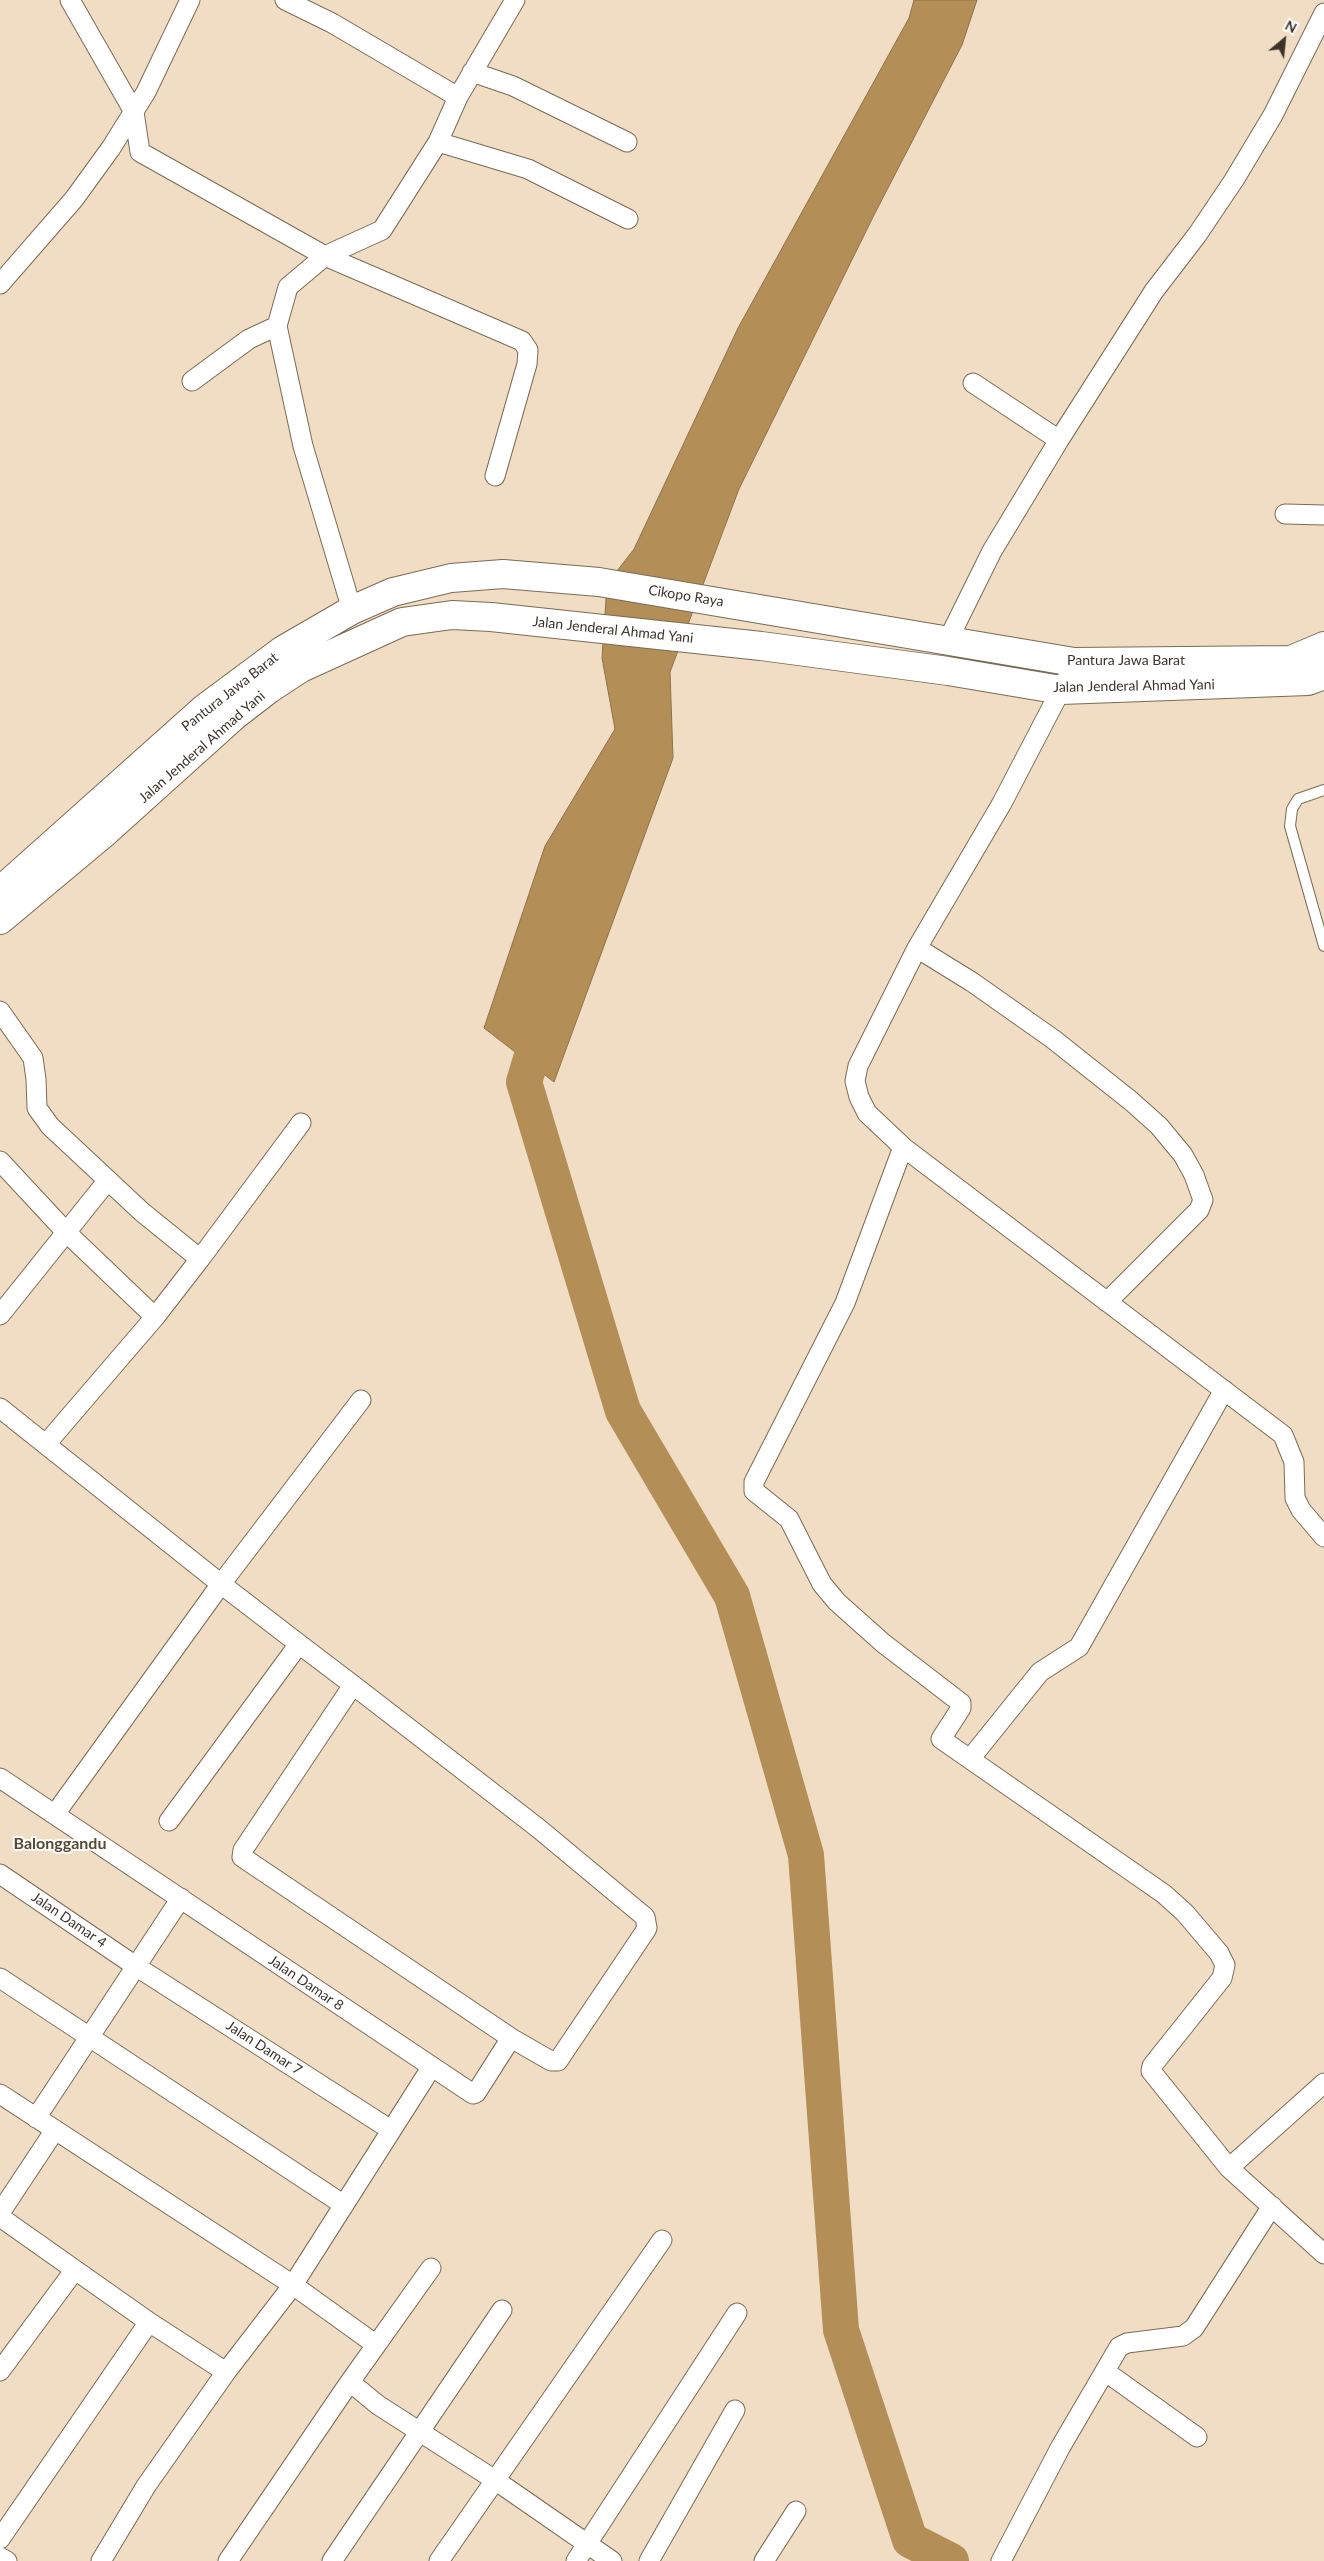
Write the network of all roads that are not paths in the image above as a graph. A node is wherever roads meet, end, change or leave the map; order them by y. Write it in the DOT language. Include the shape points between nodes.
graph roads {
  1 [pos="70,0"];
  2 [pos="190,0"];
  3 [pos="285,0"];
  4 [pos="515,0"];
  5 [pos="1324,13"];
  6 [pos="472,72"];
  7 [pos="458,97"];
  8 [pos="134,112"];
  9 [pos="438,142"];
  10 [pos="627,142"];
  11 [pos="628,219"];
  12 [pos="325,256"];
  13 [pos="0,284"];
  14 [pos="277,326"];
  15 [pos="192,381"];
  16 [pos="973,383"];
  17 [pos="1059,440"];
  18 [pos="495,476"];
  19 [pos="1285,514"];
  20 [pos="1324,515"];
  21 [pos="503,574"];
  22 [pos="352,610"];
  23 [pos="868,628"];
  24 [pos="948,640"];
  25 [pos="1324,646"];
  26 [pos="1074,662"];
  27 [pos="948,670"];
  28 [pos="1324,674"];
  29 [pos="1061,690"];
  30 [pos="1324,790"];
  31 [pos="0,891"];
  32 [pos="0,920"];
  33 [pos="1323,933"];
  34 [pos="1324,946"];
  35 [pos="917,948"];
  36 [pos="0,1010"];
  37 [pos="301,1123"];
  38 [pos="903,1147"];
  39 [pos="0,1161"];
  40 [pos="108,1180"];
  41 [pos="66,1232"];
  42 [pos="200,1259"];
  43 [pos="1107,1302"];
  44 [pos="0,1315"];
  45 [pos="155,1317"];
  46 [pos="1224,1390"];
  47 [pos="361,1400"];
  48 [pos="0,1408"];
  49 [pos="46,1444"];
  50 [pos="1324,1537"];
  51 [pos="221,1584"];
  52 [pos="299,1644"];
  53 [pos="353,1685"];
  54 [pos="970,1759"];
  55 [pos="0,1778"];
  56 [pos="55,1814"];
  57 [pos="169,1821"];
  58 [pos="0,1874"];
  59 [pos="181,1898"];
  60 [pos="137,1967"];
  61 [pos="0,1978"];
  62 [pos="89,2038"];
  63 [pos="511,2038"];
  64 [pos="431,2068"];
  65 [pos="1324,2083"];
  66 [pos="0,2094"];
  67 [pos="36,2118"];
  68 [pos="55,2130"];
  69 [pos="391,2130"];
  70 [pos="1229,2168"];
  71 [pos="344,2205"];
  72 [pos="1272,2206"];
  73 [pos="0,2213"];
  74 [pos="0,2217"];
  75 [pos="662,2240"];
  76 [pos="1324,2254"];
  77 [pos="431,2268"];
  78 [pos="74,2270"];
  79 [pos="292,2285"];
  80 [pos="502,2310"];
  81 [pos="738,2313"];
  82 [pos="148,2322"];
  83 [pos="376,2344"];
  84 [pos="0,2371"];
  85 [pos="226,2372"];
  86 [pos="1106,2372"];
  87 [pos="350,2382"];
  88 [pos="735,2410"];
  89 [pos="419,2430"];
  90 [pos="1197,2437"];
  91 [pos="495,2480"];
  92 [pos="796,2510"];
  93 [pos="0,2539"];
  94 [pos="588,2544"];
  95 [pos="0,2556"];
  96 [pos="1004,2558"];
  97 [pos="7,2561"];
  98 [pos="101,2561"];
  99 [pos="228,2561"];
  100 [pos="332,2561"];
  101 [pos="439,2561"];
  102 [pos="576,2561"];
  103 [pos="612,2561"];
  104 [pos="649,2561"];
  105 [pos="764,2561"];
  1 -- 8 [label="street"];
  2 -- 8 [label="street"];
  3 -- 7 [label="street" via="332,23"];
  4 -- 6 [label="street"];
  5 -- 17 [label="street" via="1274,114 1234,180 1154,291"];
  6 -- 7 [label="street"];
  6 -- 10 [label="street" via="513,86"];
  7 -- 9 [label="street"];
  8 -- 12 [label="street" via="140,152"];
  8 -- 13 [label="street" via="74,199"];
  9 -- 11 [label="street" via="528,169"];
  9 -- 12 [label="street" via="382,230"];
  12 -- 14 [label="street" via="288,286"];
  12 -- 18 [label="street" via="522,341 528,350 527,364"];
  14 -- 15 [label="street" via="249,338"];
  14 -- 22 [label="street" via="303,446"];
  16 -- 17 [label="street"];
  17 -- 24 [label="street" via="992,551"];
  19 -- 20 [label="street"];
  21 -- 22 [label="highway, Pantura Jawa Barat" via="451,578 393,592"];
  21 -- 23 [label="highway, Cikopo Raya" via="599,582"];
  22 -- 31 [label="highway, Pantura Jawa Barat" via="283,650 206,708"];
  23 -- 24 [label="highway, Pantura Jawa Barat"];
  24 -- 26 [label="highway, Pantura Jawa Barat"];
  24 -- 27 [label="highway"];
  25 -- 26 [label="highway, Pantura Jawa Barat" via="1291,660"];
  26 -- 29 [label="street"];
  27 -- 29 [label="highway, Jalan Jenderal Ahmad Yani"];
  27 -- 32 [label="highway, Jalan Jenderal Ahmad Yani" via="491,617 452,615 402,622 301,668 269,688"];
  28 -- 29 [label="highway, Jalan Jenderal Ahmad Yani" via="1308,681"];
  29 -- 35 [label="street" via="1002,803"];
  30 -- 33 [label="lane" via="1298,799 1292,809 1290,826"];
  33 -- 34 [label="lane"];
  35 -- 38 [label="street" via="858,1066 855,1081 867,1113"];
  35 -- 43 [label="street" via="1053,1039 1131,1101 1159,1126 1183,1155 1194,1175 1203,1200 1199,1210"];
  36 -- 40 [label="street" via="33,1058 37,1108 50,1126"];
  37 -- 42 [label="street"];
  38 -- 43 [label="street"];
  38 -- 54 [label="street" via="845,1303 753,1488 789,1519 822,1584 837,1602 883,1643 962,1704 940,1738"];
  39 -- 41 [label="street"];
  40 -- 41 [label="street"];
  40 -- 42 [label="street"];
  41 -- 44 [label="street"];
  41 -- 45 [label="street"];
  42 -- 45 [label="street"];
  43 -- 46 [label="street"];
  45 -- 49 [label="street"];
  46 -- 50 [label="street" via="1282,1435 1294,1462 1295,1498"];
  46 -- 54 [label="street" via="1079,1647 1040,1672"];
  47 -- 51 [label="street"];
  48 -- 49 [label="street"];
  49 -- 51 [label="street"];
  51 -- 52 [label="street"];
  51 -- 56 [label="street"];
  52 -- 53 [label="street"];
  52 -- 57 [label="street"];
  53 -- 63 [label="street" via="242,1856"];
  53 -- 63 [label="street" via="538,1828 645,1917 647,1928 644,1933 558,2061 551,2061"];
  54 -- 70 [label="street" via="1164,1894 1205,1935 1223,1959 1226,1968 1222,1978 1151,2068"];
  55 -- 56 [label="street, Jalan Damar 8"];
  56 -- 59 [label="street, Jalan Damar 8"];
  58 -- 60 [label="street, Jalan Damar 4"];
  59 -- 60 [label="street"];
  59 -- 64 [label="street, Jalan Damar 8"];
  60 -- 62 [label="street"];
  60 -- 69 [label="street, Jalan Damar 7"];
  61 -- 62 [label="street"];
  62 -- 67 [label="street"];
  62 -- 71 [label="street"];
  63 -- 64 [label="street, Jalan Damar 8" via="474,2094"];
  64 -- 69 [label="street"];
  65 -- 70 [label="street"];
  66 -- 67 [label="street"];
  67 -- 68 [label="street"];
  68 -- 73 [label="street"];
  68 -- 79 [label="street"];
  69 -- 71 [label="street"];
  70 -- 72 [label="street"];
  71 -- 79 [label="street"];
  72 -- 76 [label="street"];
  72 -- 86 [label="street" via="1194,2328 1184,2336 1127,2343 1119,2348"];
  74 -- 78 [label="street"];
  75 -- 91 [label="street"];
  77 -- 83 [label="street"];
  78 -- 82 [label="street"];
  78 -- 84 [label="street"];
  79 -- 83 [label="street"];
  79 -- 85 [label="street"];
  80 -- 89 [label="street"];
  81 -- 94 [label="street"];
  82 -- 85 [label="street"];
  82 -- 93 [label="street"];
  83 -- 87 [label="street"];
  85 -- 98 [label="street" via="146,2486"];
  86 -- 90 [label="street"];
  86 -- 96 [label="street" via="1060,2448"];
  87 -- 89 [label="street" via="378,2405"];
  87 -- 99 [label="street"];
  88 -- 104 [label="street"];
  89 -- 91 [label="street"];
  89 -- 100 [label="street"];
  91 -- 94 [label="street"];
  91 -- 101 [label="street"];
  92 -- 105 [label="street"];
  94 -- 102 [label="street"];
  94 -- 103 [label="street"];
  95 -- 97 [label="street"];
}
